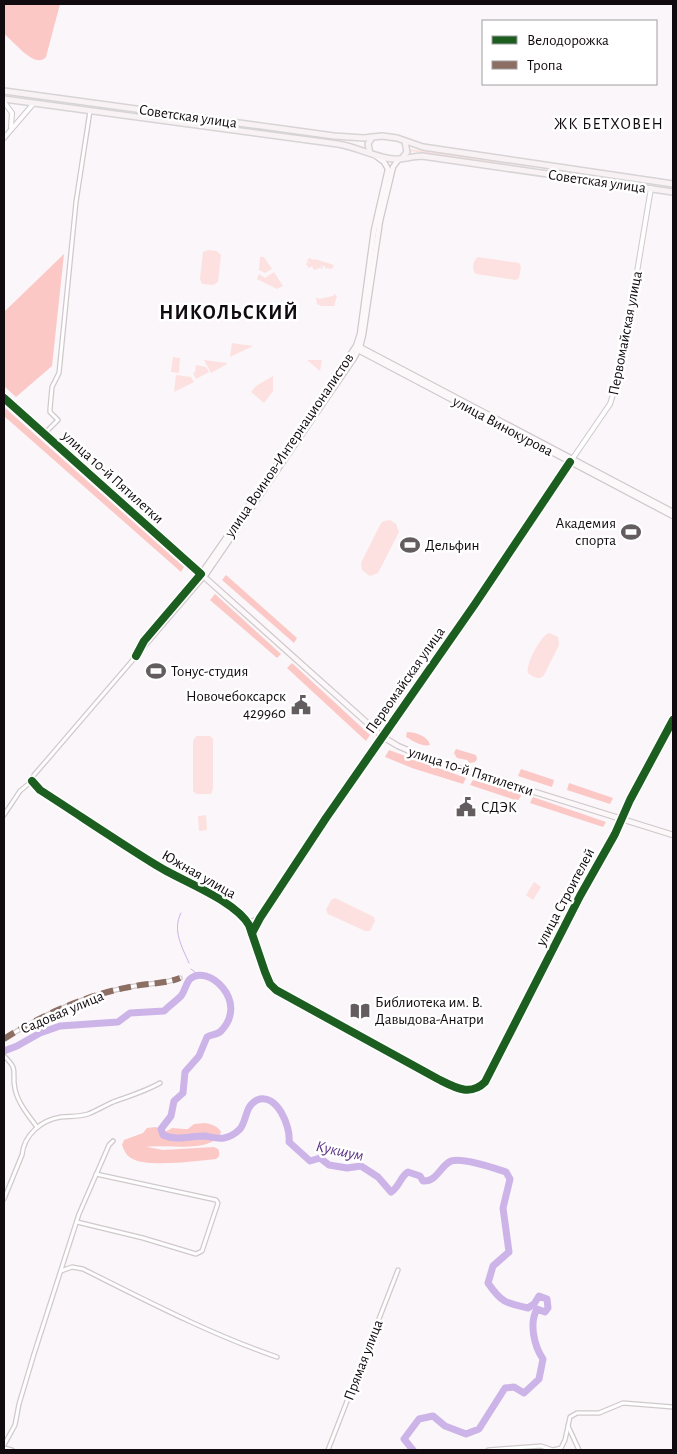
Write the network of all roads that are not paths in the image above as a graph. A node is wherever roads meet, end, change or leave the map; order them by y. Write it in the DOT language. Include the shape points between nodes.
graph roads {
  1 [pos="4,91"];
  2 [pos="41,96"];
  3 [pos="4,101"];
  4 [pos="34,103"];
  5 [pos="90,110"];
  6 [pos="9,132"];
  7 [pos="372,137"];
  8 [pos="4,138"];
  9 [pos="405,142"];
  10 [pos="372,154"];
  11 [pos="401,158"];
  12 [pos="539,164"];
  13 [pos="538,172"];
  14 [pos="652,181"];
  15 [pos="673,184"];
  16 [pos="651,188"];
  17 [pos="673,192"];
  18 [pos="372,261"];
  19 [pos="358,348"];
  20 [pos="4,398"];
  21 [pos="44,434"];
  22 [pos="572,460"];
  23 [pos="673,512"];
  24 [pos="673,516"];
  25 [pos="202,575"];
  26 [pos="673,720"];
  27 [pos="382,737"];
  28 [pos="32,782"];
  29 [pos="4,815"];
  30 [pos="621,818"];
  31 [pos="673,836"];
  32 [pos="260,918"];
  33 [pos="246,920"];
  34 [pos="252,933"];
  35 [pos="180,978"];
  36 [pos="4,1039"];
  37 [pos="4,1056"];
  38 [pos="160,1083"];
  39 [pos="480,1087"];
  40 [pos="37,1127"];
  41 [pos="113,1141"];
  42 [pos="96,1174"];
  43 [pos="4,1199"];
  44 [pos="77,1222"];
  45 [pos="398,1270"];
  46 [pos="61,1271"];
  47 [pos="277,1357"];
  48 [pos="673,1407"];
  49 [pos="568,1426"];
  50 [pos="4,1446"];
  51 [pos="12,1450"];
  52 [pos="328,1450"];
  53 [pos="488,1450"];
  54 [pos="553,1450"];
  55 [pos="579,1450"];
  1 -- 2 [label="main road, Советская улица"];
  2 -- 4 [label="main road"];
  2 -- 7 [label="main road, Советская улица" via="334,136"];
  3 -- 4 [label="main road, Советская улица"];
  3 -- 6 [label="street" via="12,117"];
  4 -- 5 [label="main road, Советская улица"];
  4 -- 6 [label="street"];
  5 -- 10 [label="main road, Советская улица" via="338,144"];
  5 -- 21 [label="street" via="76,202 59,373 52,387 50,412 58,420"];
  6 -- 8 [label="street"];
  7 -- 9 [label="main road, Советская улица" via="397,138"];
  7 -- 10 [label="main road" via="368,144"];
  9 -- 11 [label="main road" via="406,152"];
  9 -- 12 [label="main road, Советская улица"];
  10 -- 11 [label="main road, Советская улица"];
  10 -- 18 [label="main road, улица Воинов-Интернационалистов" via="388,169 377,211"];
  11 -- 13 [label="main road, Советская улица" via="422,156"];
  11 -- 18 [label="main road, улица Воинов-Интернационалистов" via="394,167"];
  12 -- 13 [label="main road"];
  12 -- 14 [label="main road, Советская улица"];
  13 -- 16 [label="main road, Советская улица"];
  14 -- 15 [label="main road, Советская улица"];
  14 -- 16 [label="main road, Первомайская улица"];
  16 -- 17 [label="main road, Советская улица"];
  16 -- 22 [label="street, Первомайская улица" via="613,397"];
  18 -- 19 [label="main road, улица Воинов-Интернационалистов"];
  19 -- 22 [label="main road, улица Винокурова"];
  19 -- 25 [label="main road, улица Воинов-Интернационалистов"];
  20 -- 21 [label="street, улица 10-й Пятилетки"];
  21 -- 25 [label="street, улица 10-й Пятилетки"];
  22 -- 23 [label="main road, улица Винокурова"];
  22 -- 24 [label="main road, улица Винокурова"];
  22 -- 27 [label="street, Первомайская улица"];
  25 -- 27 [label="main road, улица 10-й Пятилетки"];
  25 -- 28 [label="street, улица Воинов-Интернационалистов" via="34,775"];
  26 -- 30 [label="street, улица Строителей"];
  27 -- 30 [label="main road, улица 10-й Пятилетки" via="426,758"];
  27 -- 32 [label="street, Первомайская улица"];
  28 -- 29 [label="street, улица Воинов-Интернационалистов" via="20,790"];
  28 -- 33 [label="street, Южная улица" via="137,853 223,902"];
  30 -- 31 [label="main road, улица 10-й Пятилетки"];
  30 -- 39 [label="street, улица Строителей"];
  32 -- 33 [label="street"];
  32 -- 34 [label="street, Первомайская улица"];
  33 -- 34 [label="street, Южная улица"];
  34 -- 39 [label="street, Южная улица" via="270,984 276,990 456,1088 469,1090"];
  35 -- 36 [label="street, Садовая улица" via="95,996 50,1014"];
  37 -- 40 [label="street" via="13,1065 14,1087 21,1105"];
  38 -- 40 [label="street" via="88,1114 55,1118"];
  40 -- 43 [label="street" via="23,1148"];
  41 -- 42 [label="street"];
  42 -- 44 [label="street"];
  42 -- 44 [label="street" via="216,1200 218,1204 202,1251 196,1254"];
  44 -- 46 [label="street"];
  45 -- 52 [label="street, Прямая улица"];
  46 -- 47 [label="street" via="72,1267 83,1269 162,1308"];
  46 -- 50 [label="street" via="15,1424"];
  48 -- 49 [label="street" via="623,1403 599,1413 573,1414"];
  49 -- 54 [label="street" via="563,1445"];
  49 -- 55 [label="street"];
  50 -- 51 [label="street"];
  53 -- 54 [label="street" via="540,1446"];
}
